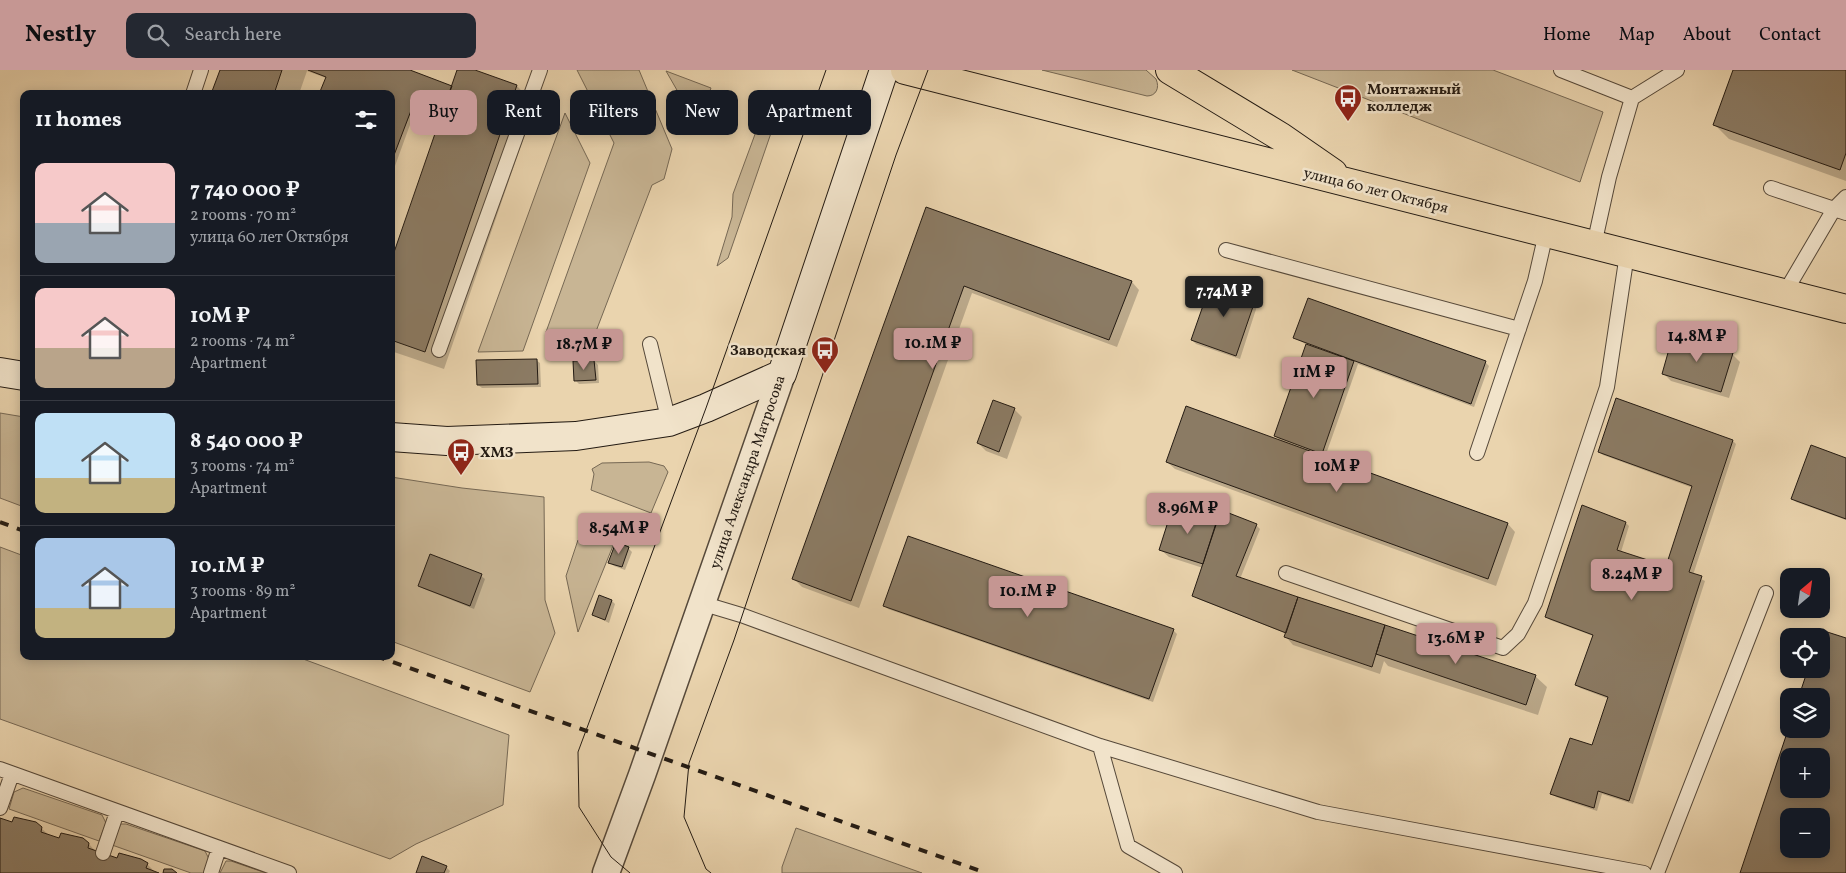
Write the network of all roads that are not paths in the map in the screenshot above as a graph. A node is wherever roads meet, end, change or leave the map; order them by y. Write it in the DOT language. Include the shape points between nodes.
graph roads {
  1 [pos="202,70"];
  2 [pos="540,70"];
  3 [pos="884,70"];
  4 [pos="905,70"];
  5 [pos="1170,70"];
  6 [pos="1561,70"];
  7 [pos="1678,70"];
  8 [pos="194,90"];
  9 [pos="1632,98"];
  10 [pos="1347,183"];
  11 [pos="1771,188"];
  12 [pos="1846,197"];
  13 [pos="1840,211"];
  14 [pos="1546,233"];
  15 [pos="1594,245"];
  16 [pos="1226,250"];
  17 [pos="1627,254"];
  18 [pos="1784,294"];
  19 [pos="1846,309"];
  20 [pos="1519,329"];
  21 [pos="650,344"];
  22 [pos="439,350"];
  23 [pos="0,372"];
  24 [pos="782,374"];
  25 [pos="20,375"];
  26 [pos="669,422"];
  27 [pos="395,436"];
  28 [pos="1477,454"];
  29 [pos="1286,573"];
  30 [pos="1766,593"];
  31 [pos="701,603"];
  32 [pos="1100,746"];
  33 [pos="6,772"];
  34 [pos="0,808"];
  35 [pos="117,812"];
  36 [pos="219,848"];
  37 [pos="103,853"];
  38 [pos="211,873"];
  39 [pos="289,873"];
  40 [pos="606,873"];
  41 [pos="1175,873"];
  42 [pos="1644,873"];
  43 [pos="1657,873"];
  1 -- 8 [label="lane"];
  2 -- 22 [label="lane"];
  3 -- 24 [label="main road, улица Александра Матросова"];
  4 -- 10 [label="main road, улица 60 лет Октября"];
  5 -- 10 [label="main road" via="1281,137"];
  6 -- 9 [label="lane"];
  7 -- 9 [label="lane"];
  9 -- 15 [label="lane"];
  10 -- 14 [label="main road, улица 60 лет Октября"];
  11 -- 13 [label="lane"];
  12 -- 13 [label="lane"];
  13 -- 18 [label="lane"];
  14 -- 15 [label="main road, улица 60 лет Октября"];
  14 -- 20 [label="lane"];
  15 -- 17 [label="main road, улица 60 лет Октября"];
  16 -- 20 [label="lane"];
  17 -- 18 [label="main road, улица 60 лет Октября"];
  17 -- 29 [label="lane" via="1607,387 1534,603 1518,634 1503,648"];
  18 -- 19 [label="main road, улица 60 лет Октября"];
  20 -- 28 [label="lane"];
  21 -- 26 [label="lane"];
  23 -- 25 [label="main road"];
  24 -- 26 [label="main road"];
  24 -- 31 [label="street, улица Александра Матросова"];
  26 -- 27 [label="main road" via="576,436 447,441"];
  30 -- 43 [label="lane"];
  31 -- 32 [label="lane"];
  31 -- 40 [label="street, улица Александра Матросова"];
  32 -- 41 [label="lane" via="1128,846"];
  32 -- 42 [label="lane" via="1318,812"];
  33 -- 34 [label="lane"];
  33 -- 35 [label="lane"];
  35 -- 36 [label="lane"];
  35 -- 37 [label="lane"];
  36 -- 38 [label="lane"];
  36 -- 39 [label="lane"];
}
